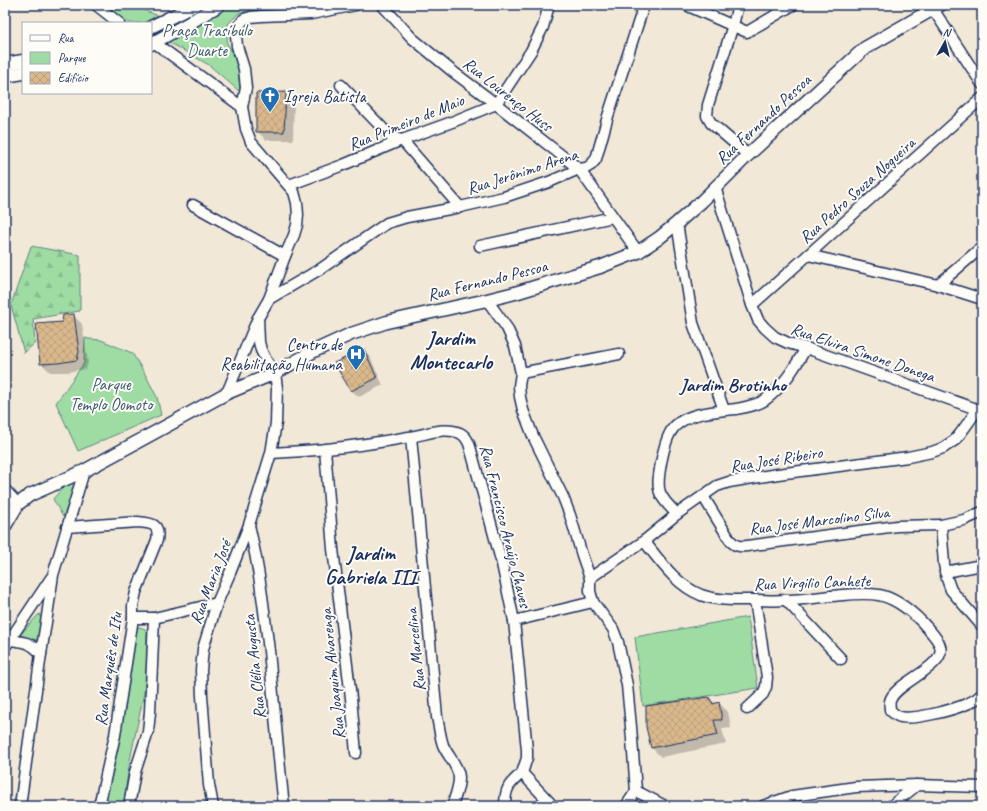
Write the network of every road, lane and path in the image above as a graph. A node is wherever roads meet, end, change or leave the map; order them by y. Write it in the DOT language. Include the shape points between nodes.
graph roads {
  1 [pos="96,5"];
  2 [pos="195,5"];
  3 [pos="219,5"];
  4 [pos="356,5"];
  5 [pos="382,5"];
  6 [pos="549,5"];
  7 [pos="644,5"];
  8 [pos="686,5"];
  9 [pos="738,5"];
  10 [pos="793,5"];
  11 [pos="937,7"];
  12 [pos="118,22"];
  13 [pos="734,25"];
  14 [pos="152,26"];
  15 [pos="152,43"];
  16 [pos="22,61"];
  17 [pos="5,64"];
  18 [pos="22,73"];
  19 [pos="5,76"];
  20 [pos="982,84"];
  21 [pos="341,85"];
  22 [pos="982,98"];
  23 [pos="496,104"];
  24 [pos="242,107"];
  25 [pos="402,140"];
  26 [pos="748,155"];
  27 [pos="579,170"];
  28 [pos="289,185"];
  29 [pos="715,187"];
  30 [pos="193,205"];
  31 [pos="460,207"];
  32 [pos="613,217"];
  33 [pos="677,223"];
  34 [pos="480,246"];
  35 [pos="982,247"];
  36 [pos="638,252"];
  37 [pos="808,255"];
  38 [pos="285,256"];
  39 [pos="938,285"];
  40 [pos="269,299"];
  41 [pos="982,299"];
  42 [pos="487,300"];
  43 [pos="752,305"];
  44 [pos="258,318"];
  45 [pos="806,348"];
  46 [pos="619,354"];
  47 [pos="275,373"];
  48 [pos="521,373"];
  49 [pos="227,393"];
  50 [pos="724,410"];
  51 [pos="980,410"];
  52 [pos="411,437"];
  53 [pos="325,449"];
  54 [pos="271,453"];
  55 [pos="84,471"];
  56 [pos="703,496"];
  57 [pos="10,498"];
  58 [pos="982,512"];
  59 [pos="677,514"];
  60 [pos="249,525"];
  61 [pos="941,525"];
  62 [pos="5,526"];
  63 [pos="67,527"];
  64 [pos="644,541"];
  65 [pos="982,565"];
  66 [pos="945,572"];
  67 [pos="53,575"];
  68 [pos="590,578"];
  69 [pos="755,600"];
  70 [pos="786,600"];
  71 [pos="593,602"];
  72 [pos="217,603"];
  73 [pos="132,618"];
  74 [pos="154,618"];
  75 [pos="514,620"];
  76 [pos="982,626"];
  77 [pos="7,643"];
  78 [pos="41,654"];
  79 [pos="841,659"];
  80 [pos="982,694"];
  81 [pos="747,709"];
  82 [pos="356,753"];
  83 [pos="522,773"];
  84 [pos="917,785"];
  85 [pos="982,787"];
  86 [pos="636,791"];
  87 [pos="20,806"];
  88 [pos="99,806"];
  89 [pos="129,806"];
  90 [pos="212,806"];
  91 [pos="284,806"];
  92 [pos="452,806"];
  93 [pos="505,806"];
  94 [pos="553,806"];
  95 [pos="626,806"];
  96 [pos="665,806"];
  97 [pos="763,806"];
  98 [pos="891,806"];
  1 -- 12 [label="street"];
  2 -- 14 [label="main road"];
  3 -- 15 [label="main road"];
  4 -- 24 [label="street" via="311,14 244,19 236,35 246,88"];
  5 -- 23 [label="street, Rua Lourenço Huss" via="412,38"];
  6 -- 23 [label="street" via="543,27 531,50"];
  7 -- 27 [label="street, Rua Jerônimo Arena" via="596,159 591,165"];
  8 -- 13 [label="street"];
  9 -- 13 [label="street"];
  10 -- 13 [label="street" via="747,32"];
  11 -- 20 [label="street"];
  11 -- 26 [label="main road, Rua Fernando Pessoa" via="865,48"];
  13 -- 26 [label="street" via="708,105 707,116 711,124"];
  15 -- 24 [label="street"];
  16 -- 17 [label="main road"];
  18 -- 19 [label="main road"];
  21 -- 25 [label="street" via="391,138"];
  22 -- 37 [label="street, Rua Pedro Souza Nogueira"];
  23 -- 25 [label="street, Rua Primeiro de Maio"];
  23 -- 27 [label="street, Rua Lourenço Huss"];
  24 -- 28 [label="street" via="251,142"];
  25 -- 28 [label="street, Rua Primeiro de Maio"];
  25 -- 31 [label="street"];
  26 -- 29 [label="main road, Rua Fernando Pessoa"];
  27 -- 31 [label="street, Rua Jerônimo Arena" via="504,197"];
  27 -- 32 [label="street, Rua Lourenço Huss"];
  28 -- 38 [label="street" via="294,192 298,215 294,235"];
  29 -- 33 [label="main road, Rua Fernando Pessoa"];
  29 -- 43 [label="street, Rua Elvira Simone Donega"];
  30 -- 38 [label="street"];
  31 -- 40 [label="street, Rua Jerônimo Arena" via="407,217 386,224 322,268"];
  32 -- 34 [label="street"];
  32 -- 36 [label="street, Rua Lourenço Huss"];
  33 -- 36 [label="main road, Rua Fernando Pessoa"];
  33 -- 50 [label="street" via="693,323"];
  35 -- 39 [label="street"];
  36 -- 42 [label="main road, Rua Fernando Pessoa" via="600,267"];
  37 -- 39 [label="street"];
  37 -- 43 [label="street, Rua Pedro Souza Nogueira"];
  38 -- 40 [label="street"];
  39 -- 41 [label="street"];
  40 -- 44 [label="street"];
  42 -- 47 [label="main road, Rua Fernando Pessoa" via="387,322 314,351"];
  42 -- 48 [label="street" via="511,336"];
  43 -- 45 [label="street, Rua Elvira Simone Donega" via="758,320 775,337"];
  44 -- 47 [label="street" via="261,350"];
  44 -- 49 [label="street"];
  45 -- 50 [label="street" via="787,379 765,400 748,407"];
  45 -- 51 [label="street, Rua Elvira Simone Donega"];
  46 -- 48 [label="street"];
  47 -- 49 [label="main road, Rua Fernando Pessoa"];
  47 -- 54 [label="street, Rua Maria José" via="276,423"];
  48 -- 68 [label="street" via="519,386 523,410 563,497"];
  49 -- 55 [label="main road, Rua Fernando Pessoa"];
  50 -- 59 [label="street" via="689,418 670,432 661,461 658,488 661,496"];
  51 -- 56 [label="street, Rua José Ribeiro" via="955,440 932,452 729,482 717,486"];
  52 -- 53 [label="street, Rua Francisco Araújo Chaves"];
  52 -- 75 [label="street, Rua Francisco Araújo Chaves" via="439,431 452,431 465,436 502,564"];
  52 -- 92 [label="street, Rua Marcelina" via="438,724 443,744 459,778"];
  53 -- 54 [label="street, Rua Francisco Araújo Chaves"];
  53 -- 82 [label="street, Rua Joaquim Alvarenga" via="333,549"];
  54 -- 60 [label="street, Rua Maria José"];
  55 -- 57 [label="main road, Rua Fernando Pessoa" via="30,495"];
  55 -- 63 [label="street"];
  56 -- 59 [label="street, Rua José Ribeiro"];
  56 -- 61 [label="street, Rua José Marcolino Silva" via="730,540 734,545 740,546 897,526"];
  57 -- 62 [label="main road, Rua Fernando Pessoa"];
  58 -- 61 [label="street, Rua José Marcolino Silva" via="964,520"];
  59 -- 64 [label="street, Rua José Ribeiro"];
  60 -- 72 [label="street, Rua Maria José"];
  60 -- 91 [label="street, Rua Clélia Augusta" via="262,592"];
  61 -- 66 [label="street"];
  63 -- 67 [label="street"];
  63 -- 73 [label="street, Rua Marquês de Itu" via="138,522 154,525 157,529 157,540 136,592"];
  64 -- 68 [label="street, Rua José Ribeiro"];
  64 -- 69 [label="street, Rua Virgilio Canhete" via="673,575 700,595 720,600"];
  65 -- 66 [label="street"];
  66 -- 76 [label="street" via="951,590"];
  67 -- 77 [label="street"];
  67 -- 78 [label="street"];
  68 -- 71 [label="street"];
  69 -- 70 [label="street, Rua Virgilio Canhete"];
  69 -- 81 [label="street" via="767,682 762,694"];
  70 -- 79 [label="street"];
  70 -- 80 [label="street, Rua Virgilio Canhete" via="862,593 880,595 895,601 919,619 938,641 941,652 935,663 899,689 891,698 890,710 898,717 913,718 941,712 971,702"];
  71 -- 75 [label="street"];
  71 -- 86 [label="street" via="613,629 619,648 627,685"];
  72 -- 74 [label="street"];
  72 -- 90 [label="street, Rua Maria José" via="203,649 201,670"];
  73 -- 74 [label="street"];
  73 -- 88 [label="street, Rua Marquês de Itu" via="115,735"];
  74 -- 89 [label="street" via="148,732 135,772"];
  75 -- 83 [label="street, Rua Francisco Araújo Chaves" via="527,750"];
  77 -- 78 [label="street" via="20,641 31,644"];
  78 -- 87 [label="street"];
  83 -- 93 [label="street" via="507,789"];
  83 -- 94 [label="street"];
  84 -- 85 [label="street"];
  84 -- 97 [label="street" via="822,791 792,796"];
  84 -- 98 [label="street"];
  86 -- 95 [label="street"];
  86 -- 96 [label="street"];
}
